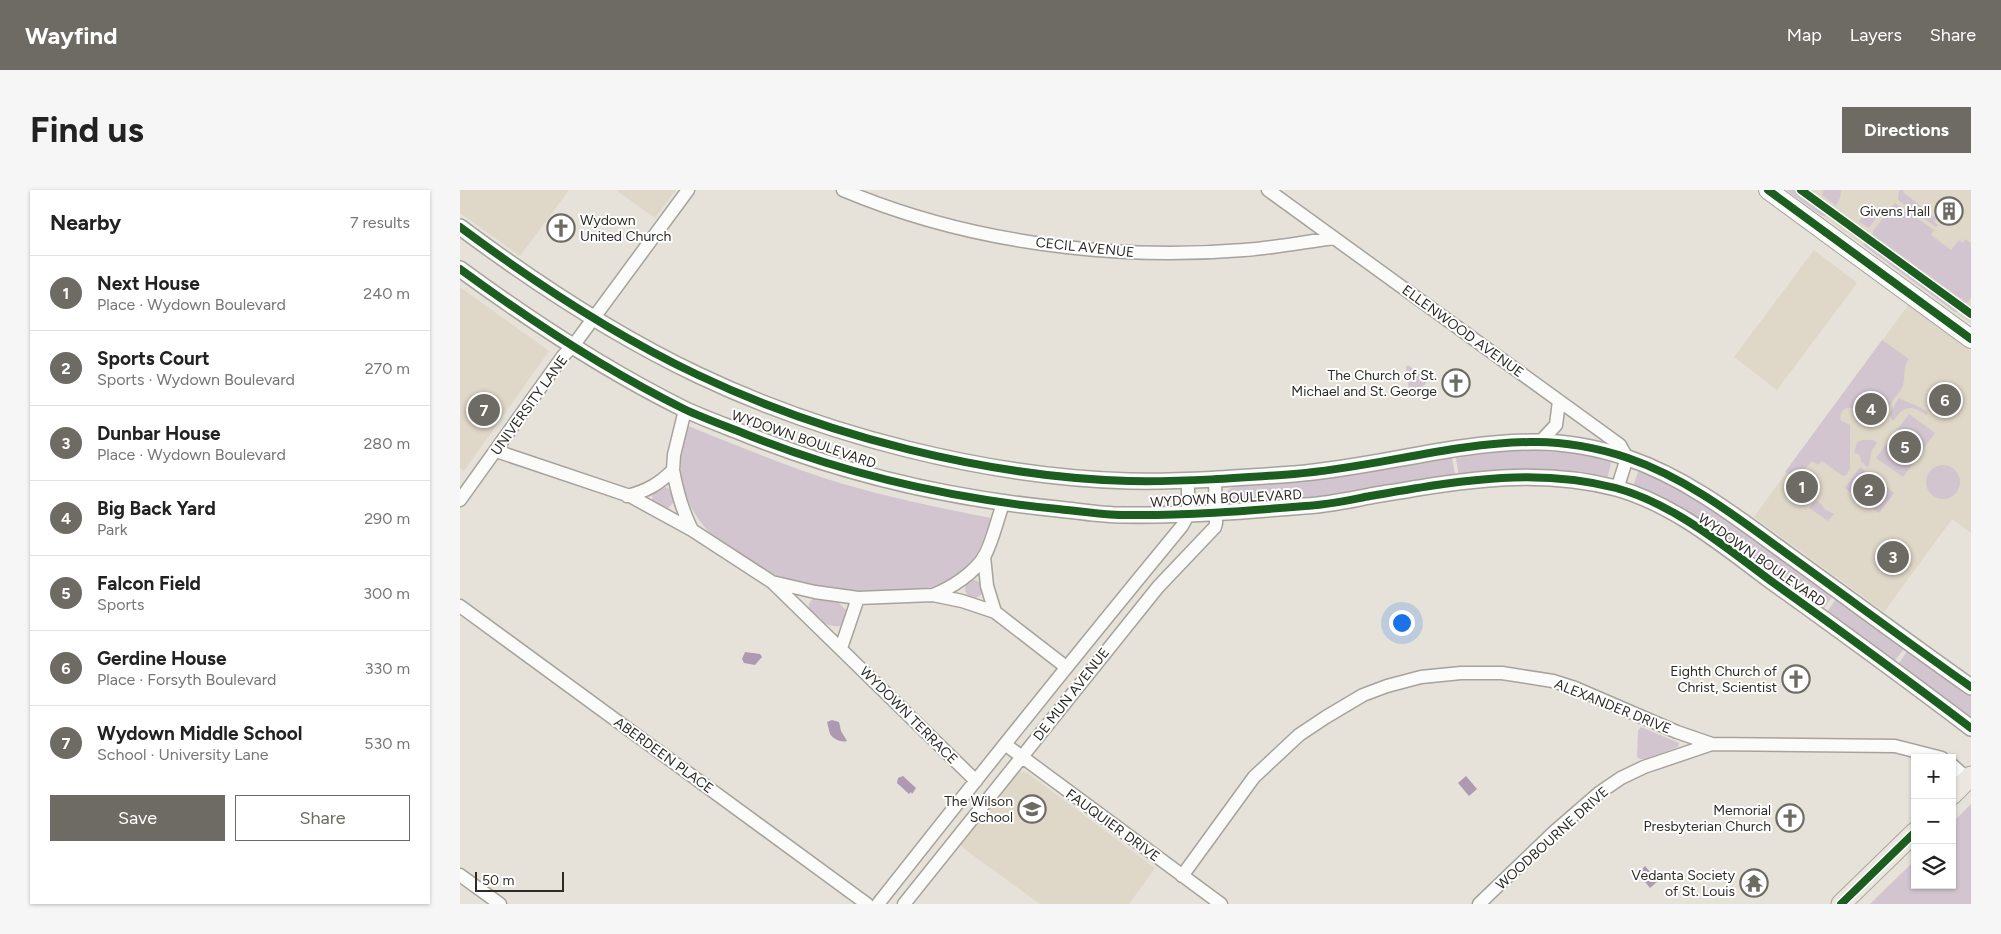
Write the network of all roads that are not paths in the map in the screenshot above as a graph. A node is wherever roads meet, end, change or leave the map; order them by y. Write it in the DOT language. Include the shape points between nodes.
graph roads {
  1 [pos="688,190"];
  2 [pos="843,190"];
  3 [pos="1268,190"];
  4 [pos="1768,190"];
  5 [pos="460,227"];
  6 [pos="1334,238"];
  7 [pos="460,269"];
  8 [pos="594,318"];
  9 [pos="1971,339"];
  10 [pos="573,346"];
  11 [pos="1559,401"];
  12 [pos="685,410"];
  13 [pos="1540,442"];
  14 [pos="496,451"];
  15 [pos="1627,458"];
  16 [pos="673,470"];
  17 [pos="1215,480"];
  18 [pos="1188,481"];
  19 [pos="1618,489"];
  20 [pos="627,496"];
  21 [pos="460,500"];
  22 [pos="1003,504"];
  23 [pos="1216,512"];
  24 [pos="1188,515"];
  25 [pos="692,530"];
  26 [pos="984,556"];
  27 [pos="772,582"];
  28 [pos="933,595"];
  29 [pos="858,598"];
  30 [pos="460,606"];
  31 [pos="995,612"];
  32 [pos="841,648"];
  33 [pos="1066,667"];
  34 [pos="1971,687"];
  35 [pos="1971,728"];
  36 [pos="1712,744"];
  37 [pos="1006,746"];
  38 [pos="1926,754"];
  39 [pos="1021,757"];
  40 [pos="1956,768"];
  41 [pos="1969,778"];
  42 [pos="976,781"];
  43 [pos="1956,791"];
  44 [pos="1911,836"];
  45 [pos="460,875"];
  46 [pos="1182,876"];
  47 [pos="500,904"];
  48 [pos="868,904"];
  49 [pos="878,904"];
  50 [pos="904,904"];
  51 [pos="1221,904"];
  52 [pos="1479,904"];
  53 [pos="1841,904"];
  1 -- 8 [label="street, UNIVERSITY LANE"];
  2 -- 6 [label="street, CECIL AVENUE" via="894,209 982,233 1076,248 1180,253 1245,250"];
  3 -- 6 [label="street, ELLENWOOD AVENUE"];
  4 -- 9 [label="main road"];
  5 -- 8 [label="street, WYDOWN BOULEVARD"];
  6 -- 11 [label="street, ELLENWOOD AVENUE"];
  7 -- 10 [label="street, WYDOWN BOULEVARD"];
  8 -- 10 [label="street, UNIVERSITY LANE"];
  8 -- 18 [label="street, WYDOWN BOULEVARD" via="699,375 788,413 878,441 966,462 1072,477"];
  10 -- 12 [label="street, WYDOWN BOULEVARD"];
  10 -- 14 [label="street, UNIVERSITY LANE"];
  11 -- 13 [label="street" via="1556,425"];
  11 -- 15 [label="street, ELLENWOOD AVENUE" via="1620,445"];
  12 -- 16 [label="street"];
  12 -- 22 [label="street, WYDOWN BOULEVARD" via="841,468 912,487"];
  13 -- 15 [label="street, WYDOWN BOULEVARD" via="1580,446"];
  13 -- 17 [label="street, WYDOWN BOULEVARD" via="1479,446 1301,474"];
  14 -- 20 [label="street, WYDOWN TERRACE"];
  14 -- 21 [label="street, UNIVERSITY LANE"];
  15 -- 19 [label="street"];
  15 -- 34 [label="street, WYDOWN BOULEVARD" via="1671,476 1719,504"];
  16 -- 20 [label="street" via="660,483"];
  16 -- 25 [label="street" via="679,498"];
  17 -- 18 [label="street, WYDOWN BOULEVARD"];
  17 -- 23 [label="street, DE MUN AVENUE"];
  18 -- 24 [label="street"];
  19 -- 23 [label="street, WYDOWN BOULEVARD" via="1574,480 1523,476 1474,479 1314,506"];
  19 -- 35 [label="street, WYDOWN BOULEVARD" via="1653,503 1699,529"];
  20 -- 25 [label="street, WYDOWN TERRACE"];
  22 -- 24 [label="street, WYDOWN BOULEVARD" via="1119,515"];
  22 -- 26 [label="street, WYDOWN TERRACE"];
  23 -- 24 [label="street, WYDOWN BOULEVARD"];
  23 -- 39 [label="street, DE MUN AVENUE" via="1215,527 1158,587"];
  24 -- 33 [label="street, DE MUN AVENUE"];
  25 -- 27 [label="street, WYDOWN TERRACE"];
  26 -- 28 [label="street, WYDOWN TERRACE" via="950,588"];
  26 -- 31 [label="street, WYDOWN TERRACE" via="987,586"];
  27 -- 29 [label="street, WYDOWN TERRACE"];
  27 -- 32 [label="street, WYDOWN TERRACE"];
  28 -- 29 [label="street, WYDOWN TERRACE"];
  28 -- 31 [label="street, WYDOWN TERRACE"];
  29 -- 32 [label="street"];
  30 -- 48 [label="street, ABERDEEN PLACE"];
  31 -- 33 [label="street, WYDOWN TERRACE"];
  32 -- 42 [label="street, WYDOWN TERRACE"];
  33 -- 37 [label="street, DE MUN AVENUE"];
  36 -- 38 [label="street, ALEXANDER DRIVE" via="1895,746"];
  36 -- 46 [label="street, ALEXANDER DRIVE" via="1553,681 1502,673 1421,677 1363,695 1300,735 1254,777"];
  36 -- 52 [label="street, WOODBOURNE DRIVE" via="1644,767 1599,793"];
  37 -- 39 [label="street, FAUQUIER DRIVE"];
  37 -- 42 [label="street, DE MUN AVENUE"];
  39 -- 46 [label="street, FAUQUIER DRIVE"];
  39 -- 50 [label="street, DE MUN AVENUE"];
  40 -- 41 [label="street"];
  41 -- 43 [label="main road"];
  42 -- 49 [label="street, DE MUN AVENUE"];
  44 -- 53 [label="main road"];
  45 -- 47 [label="street"];
  46 -- 51 [label="street, FAUQUIER DRIVE"];
}
